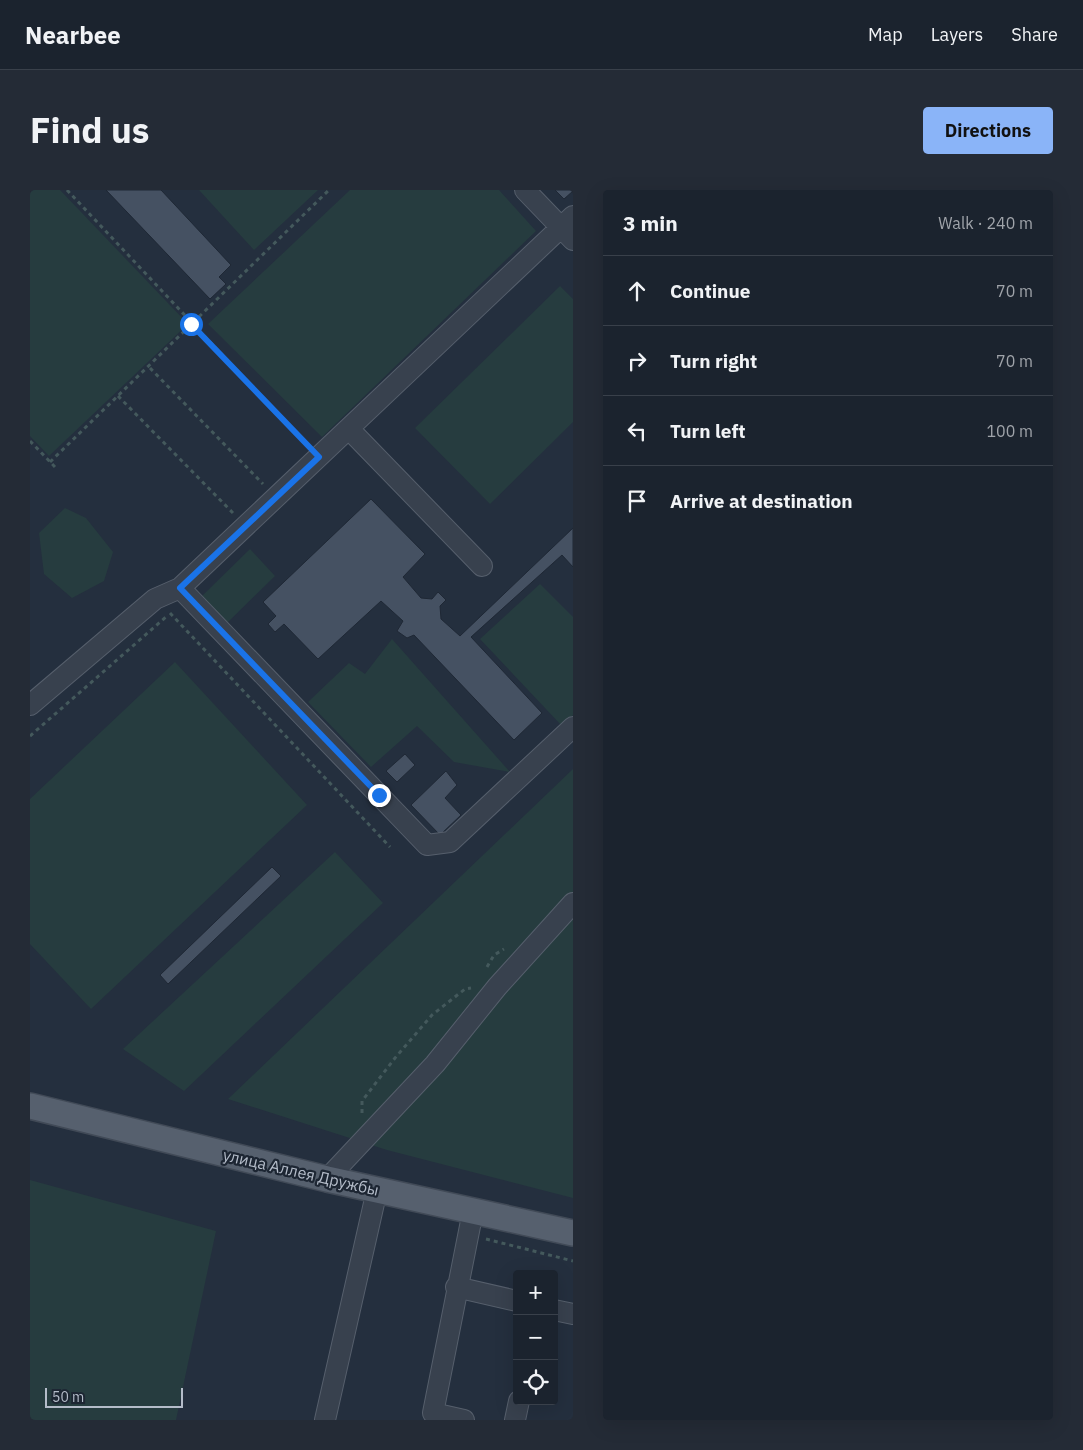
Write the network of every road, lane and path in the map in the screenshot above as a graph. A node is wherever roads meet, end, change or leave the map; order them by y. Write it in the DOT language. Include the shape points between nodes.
graph roads {
  1 [pos="67,190"];
  2 [pos="330,190"];
  3 [pos="525,190"];
  4 [pos="569,228"];
  5 [pos="191,324"];
  6 [pos="150,368"];
  7 [pos="118,396"];
  8 [pos="349,428"];
  9 [pos="30,441"];
  10 [pos="319,457"];
  11 [pos="50,462"];
  12 [pos="56,468"];
  13 [pos="276,498"];
  14 [pos="246,526"];
  15 [pos="482,566"];
  16 [pos="185,592"];
  17 [pos="170,613"];
  18 [pos="30,705"];
  19 [pos="573,727"];
  20 [pos="30,736"];
  21 [pos="390,847"];
  22 [pos="573,903"];
  23 [pos="497,987"];
  24 [pos="30,1106"];
  25 [pos="364,1139"];
  26 [pos="327,1178"];
  27 [pos="377,1190"];
  28 [pos="473,1211"];
  29 [pos="573,1233"];
  30 [pos="456,1286"];
  31 [pos="513,1300"];
  32 [pos="558,1311"];
  33 [pos="573,1314"];
  34 [pos="517,1405"];
  35 [pos="325,1420"];
  36 [pos="464,1420"];
  37 [pos="515,1420"];
  1 -- 5 [label="path"];
  2 -- 5 [label="path"];
  3 -- 4 [label="lane"];
  4 -- 8 [label="lane"];
  5 -- 7 [label="path"];
  5 -- 10 [label="path"];
  6 -- 13 [label="path"];
  7 -- 11 [label="path"];
  7 -- 14 [label="path"];
  8 -- 10 [label="lane"];
  8 -- 15 [label="lane"];
  9 -- 11 [label="path"];
  10 -- 13 [label="lane"];
  11 -- 12 [label="path"];
  13 -- 14 [label="lane"];
  14 -- 16 [label="lane"];
  16 -- 17 [label="path"];
  16 -- 18 [label="lane" via="155,599"];
  16 -- 19 [label="lane" via="427,845 450,842"];
  17 -- 20 [label="path"];
  17 -- 21 [label="path"];
  22 -- 23 [label="lane"];
  23 -- 25 [label="lane" via="435,1064"];
  23 -- 25 [label="path" via="466,988 432,1015 362,1101"];
  24 -- 26 [label="main road, улица Аллея Дружбы"];
  25 -- 26 [label="lane"];
  26 -- 27 [label="main road, улица Аллея Дружбы"];
  27 -- 28 [label="main road, улица Аллея Дружбы"];
  27 -- 35 [label="lane"];
  28 -- 29 [label="main road, улица Аллея Дружбы"];
  28 -- 30 [label="lane"];
  30 -- 31 [label="lane"];
  30 -- 36 [label="lane" via="432,1413"];
  32 -- 33 [label="lane"];
  34 -- 37 [label="lane"];
}
